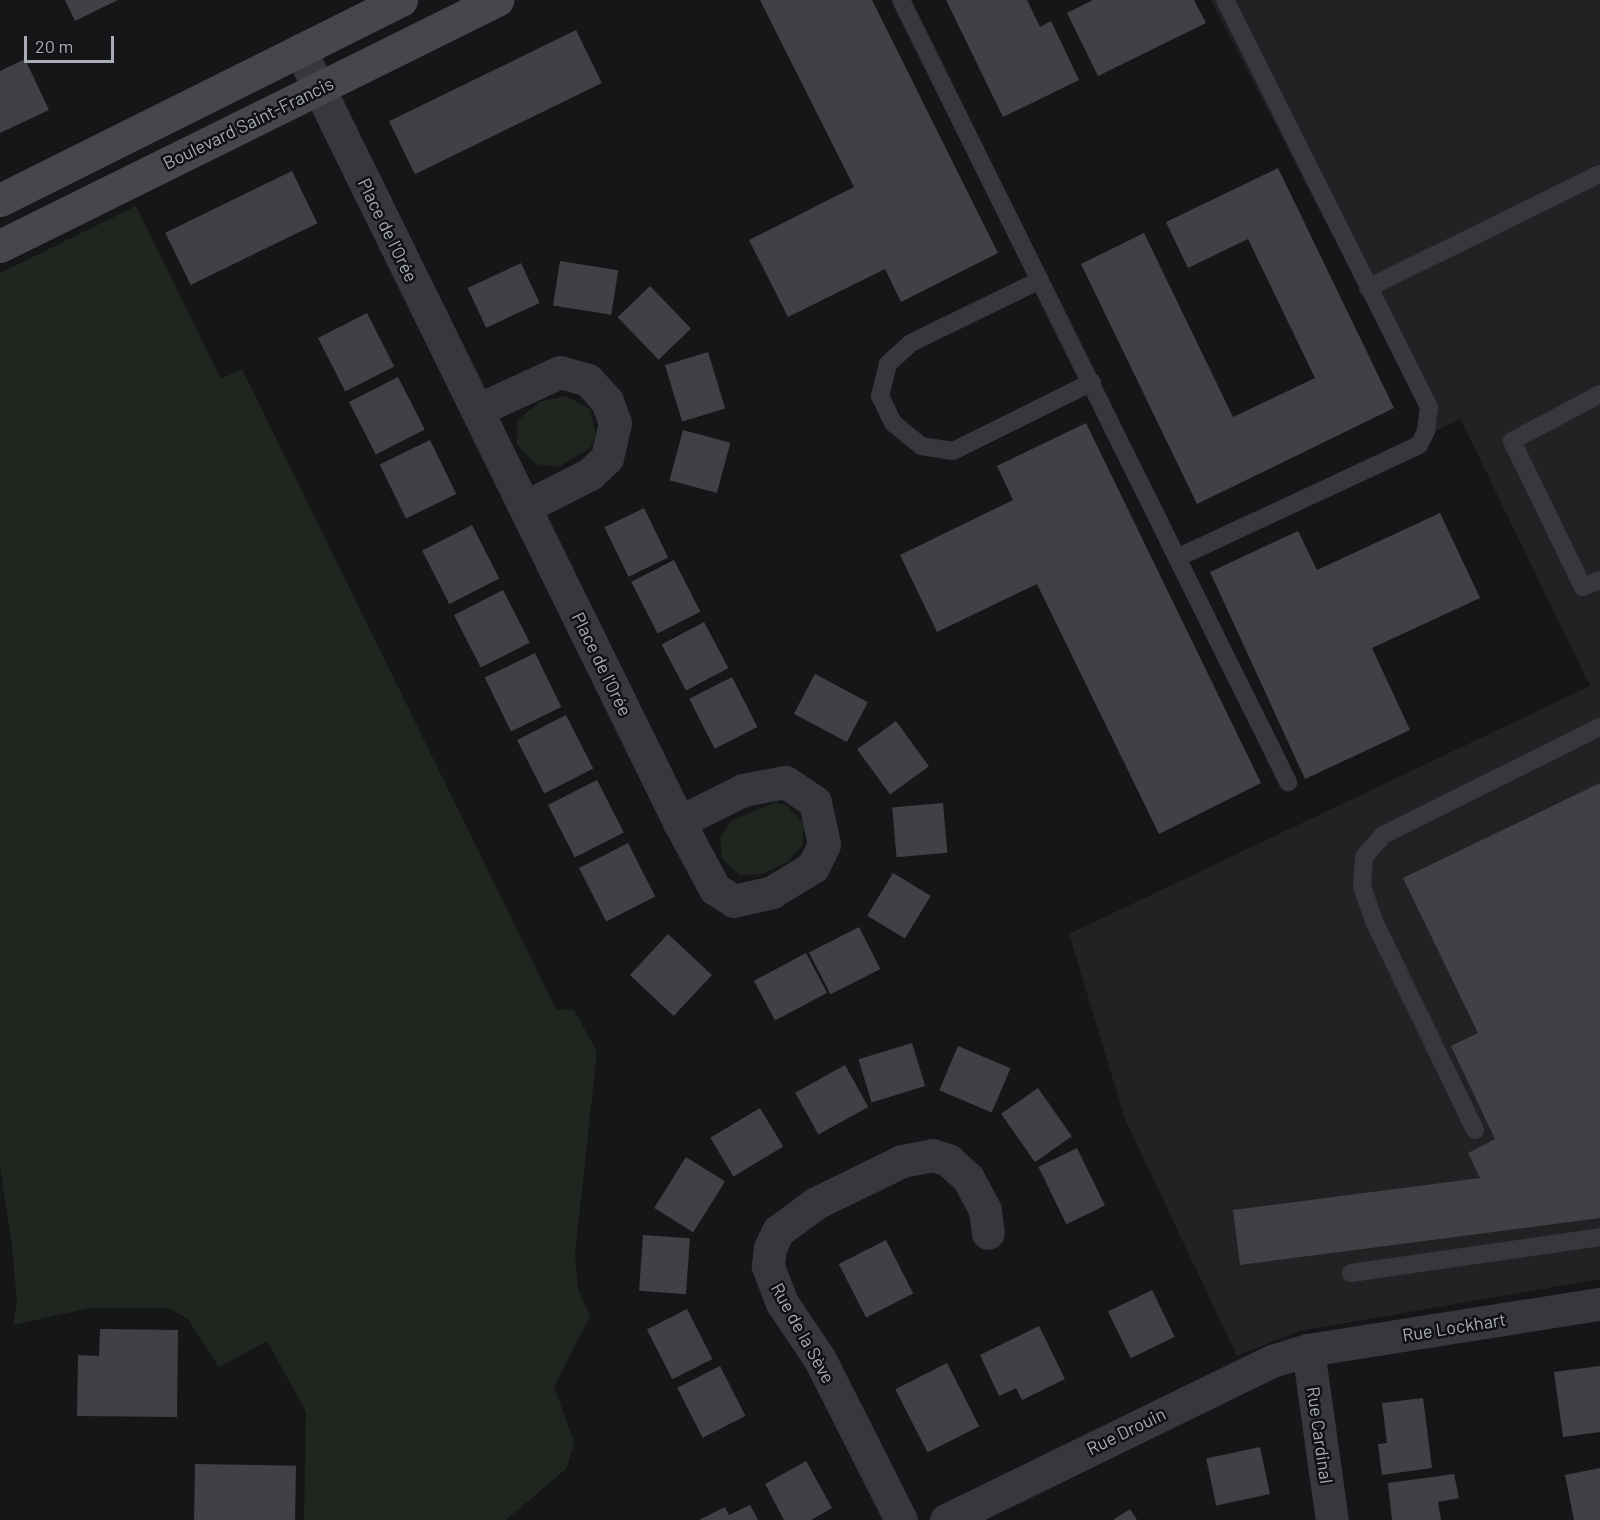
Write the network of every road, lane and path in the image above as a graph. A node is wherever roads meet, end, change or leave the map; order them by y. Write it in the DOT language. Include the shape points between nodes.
graph roads {
  1 [pos="401,0"];
  2 [pos="497,0"];
  3 [pos="901,0"];
  4 [pos="1225,0"];
  5 [pos="300,50"];
  6 [pos="318,88"];
  7 [pos="1598,181"];
  8 [pos="0,200"];
  9 [pos="0,246"];
  10 [pos="1040,280"];
  11 [pos="1368,288"];
  12 [pos="1092,382"];
  13 [pos="1600,394"];
  14 [pos="477,410"];
  15 [pos="525,507"];
  16 [pos="1179,557"];
  17 [pos="1600,580"];
  18 [pos="1600,728"];
  19 [pos="1288,782"];
  20 [pos="679,822"];
  21 [pos="1475,1130"];
  22 [pos="988,1233"];
  23 [pos="1600,1237"];
  24 [pos="1351,1273"];
  25 [pos="1600,1304"];
  26 [pos="1308,1350"];
  27 [pos="902,1520"];
  28 [pos="946,1520"];
  29 [pos="1332,1520"];
  1 -- 5 [label="street"];
  2 -- 6 [label="street, Boulevard Saint-Francis"];
  3 -- 10 [label="lane"];
  4 -- 11 [label="lane"];
  5 -- 6 [label="street, Place de l'Orée"];
  5 -- 8 [label="street"];
  6 -- 9 [label="street, Boulevard Saint-Francis"];
  6 -- 14 [label="street, Place de l'Orée"];
  7 -- 11 [label="lane"];
  10 -- 12 [label="lane"];
  10 -- 12 [label="lane" via="911,343 888,364 880,396 893,423 921,446 953,451"];
  11 -- 16 [label="lane" via="1429,407 1426,431 1419,445"];
  12 -- 16 [label="lane"];
  13 -- 17 [label="lane" via="1512,441 1584,587"];
  14 -- 15 [label="street, Place de l'Orée"];
  14 -- 15 [label="street" via="560,372 588,380 608,401 615,423 607,458 590,474"];
  15 -- 20 [label="street, Place de l'Orée"];
  16 -- 19 [label="lane"];
  18 -- 21 [label="lane" via="1383,835 1364,857 1362,887 1374,921"];
  22 -- 27 [label="street, Rue de la Sève" via="985,1210 968,1178 948,1160 933,1155 902,1161 816,1203 778,1231 770,1248 768,1266 782,1303 819,1358"];
  23 -- 24 [label="lane"];
  25 -- 26 [label="street, Rue Lockhart"];
  26 -- 28 [label="street, Rue Drouin" via="1254,1368"];
  26 -- 29 [label="street, Rue Cardinal"];
}
